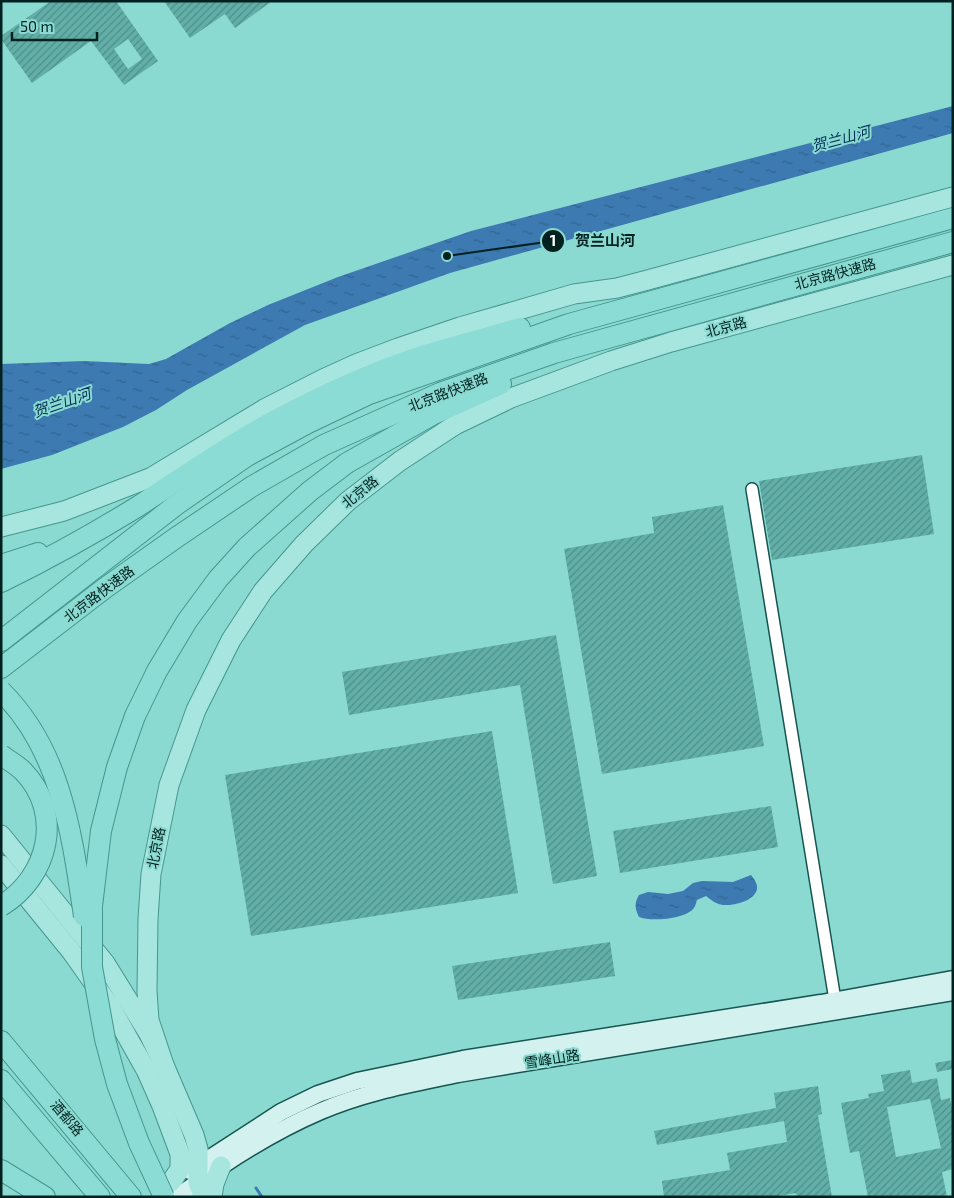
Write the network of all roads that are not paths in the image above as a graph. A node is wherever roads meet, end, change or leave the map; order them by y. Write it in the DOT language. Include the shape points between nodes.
graph roads {
  1 [pos="953,197"];
  2 [pos="953,218"];
  3 [pos="953,242"];
  4 [pos="953,266"];
  5 [pos="678,295"];
  6 [pos="631,331"];
  7 [pos="752,489"];
  8 [pos="137,506"];
  9 [pos="1,528"];
  10 [pos="1,564"];
  11 [pos="1,582"];
  12 [pos="1,641"];
  13 [pos="1,668"];
  14 [pos="1,690"];
  15 [pos="1,755"];
  16 [pos="1,835"];
  17 [pos="1,865"];
  18 [pos="1,906"];
  19 [pos="92,967"];
  20 [pos="953,979"];
  21 [pos="953,992"];
  22 [pos="835,1000"];
  23 [pos="1,1041"];
  24 [pos="164,1065"];
  25 [pos="1,1080"];
  26 [pos="219,1159"];
  27 [pos="1,1170"];
  28 [pos="200,1181"];
  29 [pos="95,1190"];
  30 [pos="170,1192"];
  31 [pos="45,1197"];
  32 [pos="131,1197"];
  33 [pos="148,1197"];
  34 [pos="212,1197"];
  1 -- 9 [label="main road" via="617,288 574,294 398,348 340,371 266,408 152,477 64,511"];
  2 -- 5 [label="highway, 北京路快速路"];
  3 -- 6 [label="highway, 北京路快速路"];
  4 -- 24 [label="main road, 北京路" via="671,342 511,398 454,425 400,461 348,501 304,544 263,591 231,640 196,710 169,785 151,874 148,919 149,1020"];
  5 -- 8 [label="highway" via="575,313 427,354 350,384 272,422"];
  5 -- 12 [label="highway, 北京路快速路" via="569,324 369,394 308,423 248,456 176,505"];
  6 -- 13 [label="highway, 北京路快速路" via="554,353 440,393 324,445 251,487 177,537"];
  6 -- 19 [label="highway, bridge" via="432,415 347,463 273,522 218,579 187,621 157,671 117,767 101,831 92,906"];
  7 -- 22 [label="street"];
  8 -- 10 [label="highway" via="49,550"];
  8 -- 11 [label="highway"];
  14 -- 19 [label="highway, bridge" via="27,722 48,759 65,804"];
  15 -- 18 [label="highway, bridge" via="23,771 36,789 45,808 47,830 44,853 35,873 22,891"];
  16 -- 24 [label="main road" via="105,962"];
  17 -- 30 [label="main road" via="71,951 110,1006 146,1070 180,1154 180,1169"];
  19 -- 30 [label="highway, bridge" via="117,1084 139,1143"];
  20 -- 22 [label="main road, 雪峰山路"];
  21 -- 26 [label="main road, 雪峰山路" via="393,1087 320,1111"];
  22 -- 26 [label="main road, 雪峰山路" via="463,1059 357,1081 326,1090 281,1112"];
  23 -- 32 [label="highway, 酒都路"];
  24 -- 28 [label="main road" via="194,1135"];
  25 -- 29 [label="highway, 酒都路"];
  26 -- 28 [label="main road, 雪峰山路"];
  26 -- 34 [label="main road"];
  27 -- 31 [label="highway"];
  28 -- 30 [label="main road, 雪峰山路"];
  30 -- 33 [label="main road, 雪峰山路"];
}
